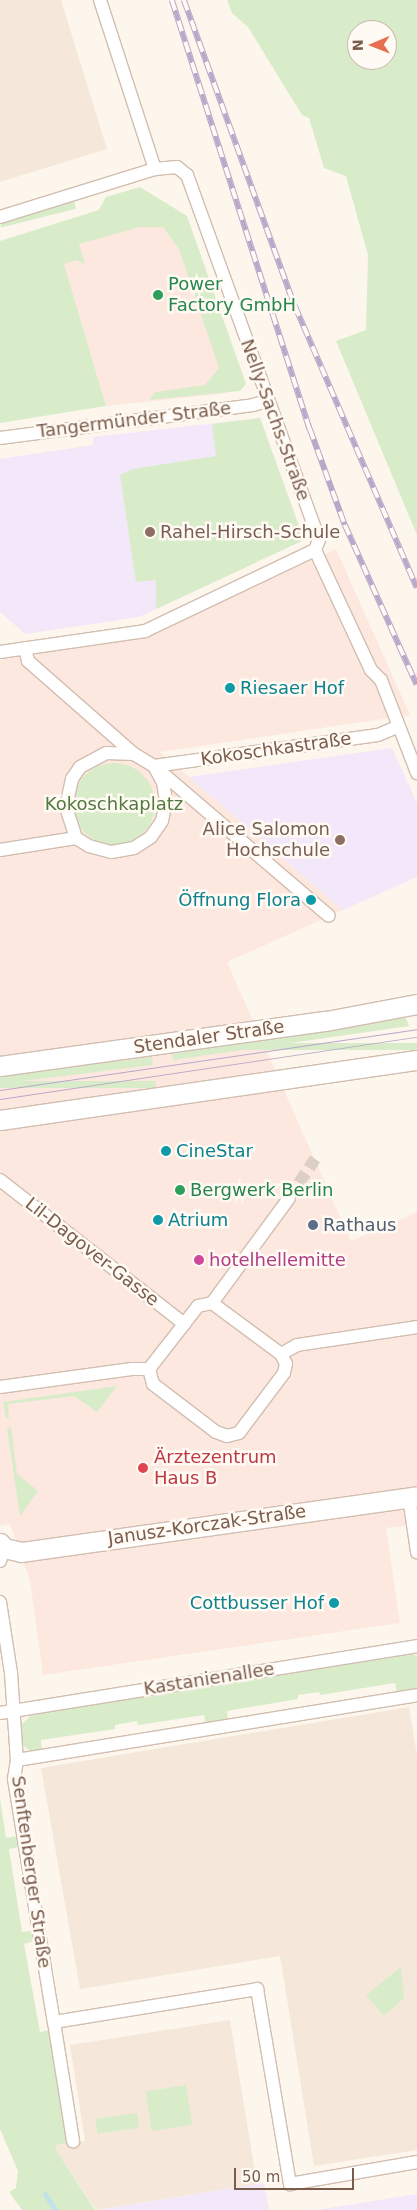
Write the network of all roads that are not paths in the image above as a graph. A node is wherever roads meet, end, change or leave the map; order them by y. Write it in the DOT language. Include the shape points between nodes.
graph roads {
  1 [pos="100,0"];
  2 [pos="155,169"];
  3 [pos="0,217"];
  4 [pos="267,401"];
  5 [pos="0,438"];
  6 [pos="315,550"];
  7 [pos="25,648"];
  8 [pos="0,652"];
  9 [pos="397,728"];
  10 [pos="134,754"];
  11 [pos="154,766"];
  12 [pos="417,773"];
  13 [pos="76,838"];
  14 [pos="0,850"];
  15 [pos="330,916"];
  16 [pos="417,1004"];
  17 [pos="417,1060"];
  18 [pos="0,1066"];
  19 [pos="0,1120"];
  20 [pos="0,1180"];
  21 [pos="289,1198"];
  22 [pos="212,1303"];
  23 [pos="184,1324"];
  24 [pos="417,1327"];
  25 [pos="281,1354"];
  26 [pos="149,1370"];
  27 [pos="0,1387"];
  28 [pos="413,1496"];
  29 [pos="1,1551"];
  30 [pos="417,1552"];
  31 [pos="0,1602"];
  32 [pos="417,1646"];
  33 [pos="417,1695"];
  34 [pos="6,1712"];
  35 [pos="17,1760"];
  36 [pos="54,2022"];
  37 [pos="73,2141"];
  38 [pos="417,2162"];
  1 -- 2 [label="street"];
  2 -- 3 [label="street, Nelly-Sachs-Straße"];
  2 -- 4 [label="street, Nelly-Sachs-Straße" via="177,167 187,175"];
  4 -- 5 [label="street, Tangermünder Straße"];
  4 -- 6 [label="street, Nelly-Sachs-Straße" via="319,540"];
  6 -- 7 [label="street" via="145,631"];
  6 -- 9 [label="street, Nelly-Sachs-Straße" via="370,670 381,680 393,707"];
  7 -- 8 [label="street"];
  7 -- 10 [label="street" via="28,661"];
  9 -- 11 [label="street, Kokoschkastraße" via="378,734"];
  9 -- 12 [label="street, Nelly-Sachs-Straße"];
  10 -- 11 [label="street"];
  10 -- 13 [label="street" via="106,753 80,767 72,779 66,807"];
  11 -- 13 [label="street" via="163,782 166,802 162,821 151,837 134,848 111,852"];
  11 -- 15 [label="street"];
  13 -- 14 [label="street"];
  16 -- 18 [label="main road, Stendaler Straße" via="326,1021"];
  17 -- 19 [label="main road"];
  20 -- 23 [label="street, Lil-Dagover-Gasse"];
  21 -- 22 [label="street"];
  22 -- 23 [label="street" via="198,1306"];
  22 -- 25 [label="street"];
  23 -- 26 [label="street"];
  24 -- 25 [label="street" via="297,1345"];
  25 -- 26 [label="street" via="286,1364 284,1373 240,1434 227,1436 216,1432 152,1384"];
  26 -- 27 [label="street" via="132,1369"];
  28 -- 29 [label="main road, Janusz-Korczak-Straße" via="20,1552"];
  28 -- 30 [label="street"];
  31 -- 34 [label="street, Senftenberger Straße"];
  32 -- 34 [label="street, Kastanienallee"];
  33 -- 35 [label="street"];
  34 -- 35 [label="street, Senftenberger Straße"];
  35 -- 36 [label="street, Senftenberger Straße" via="14,1779"];
  36 -- 37 [label="street, Senftenberger Straße"];
  36 -- 38 [label="street" via="257,1988 290,2184"];
}
